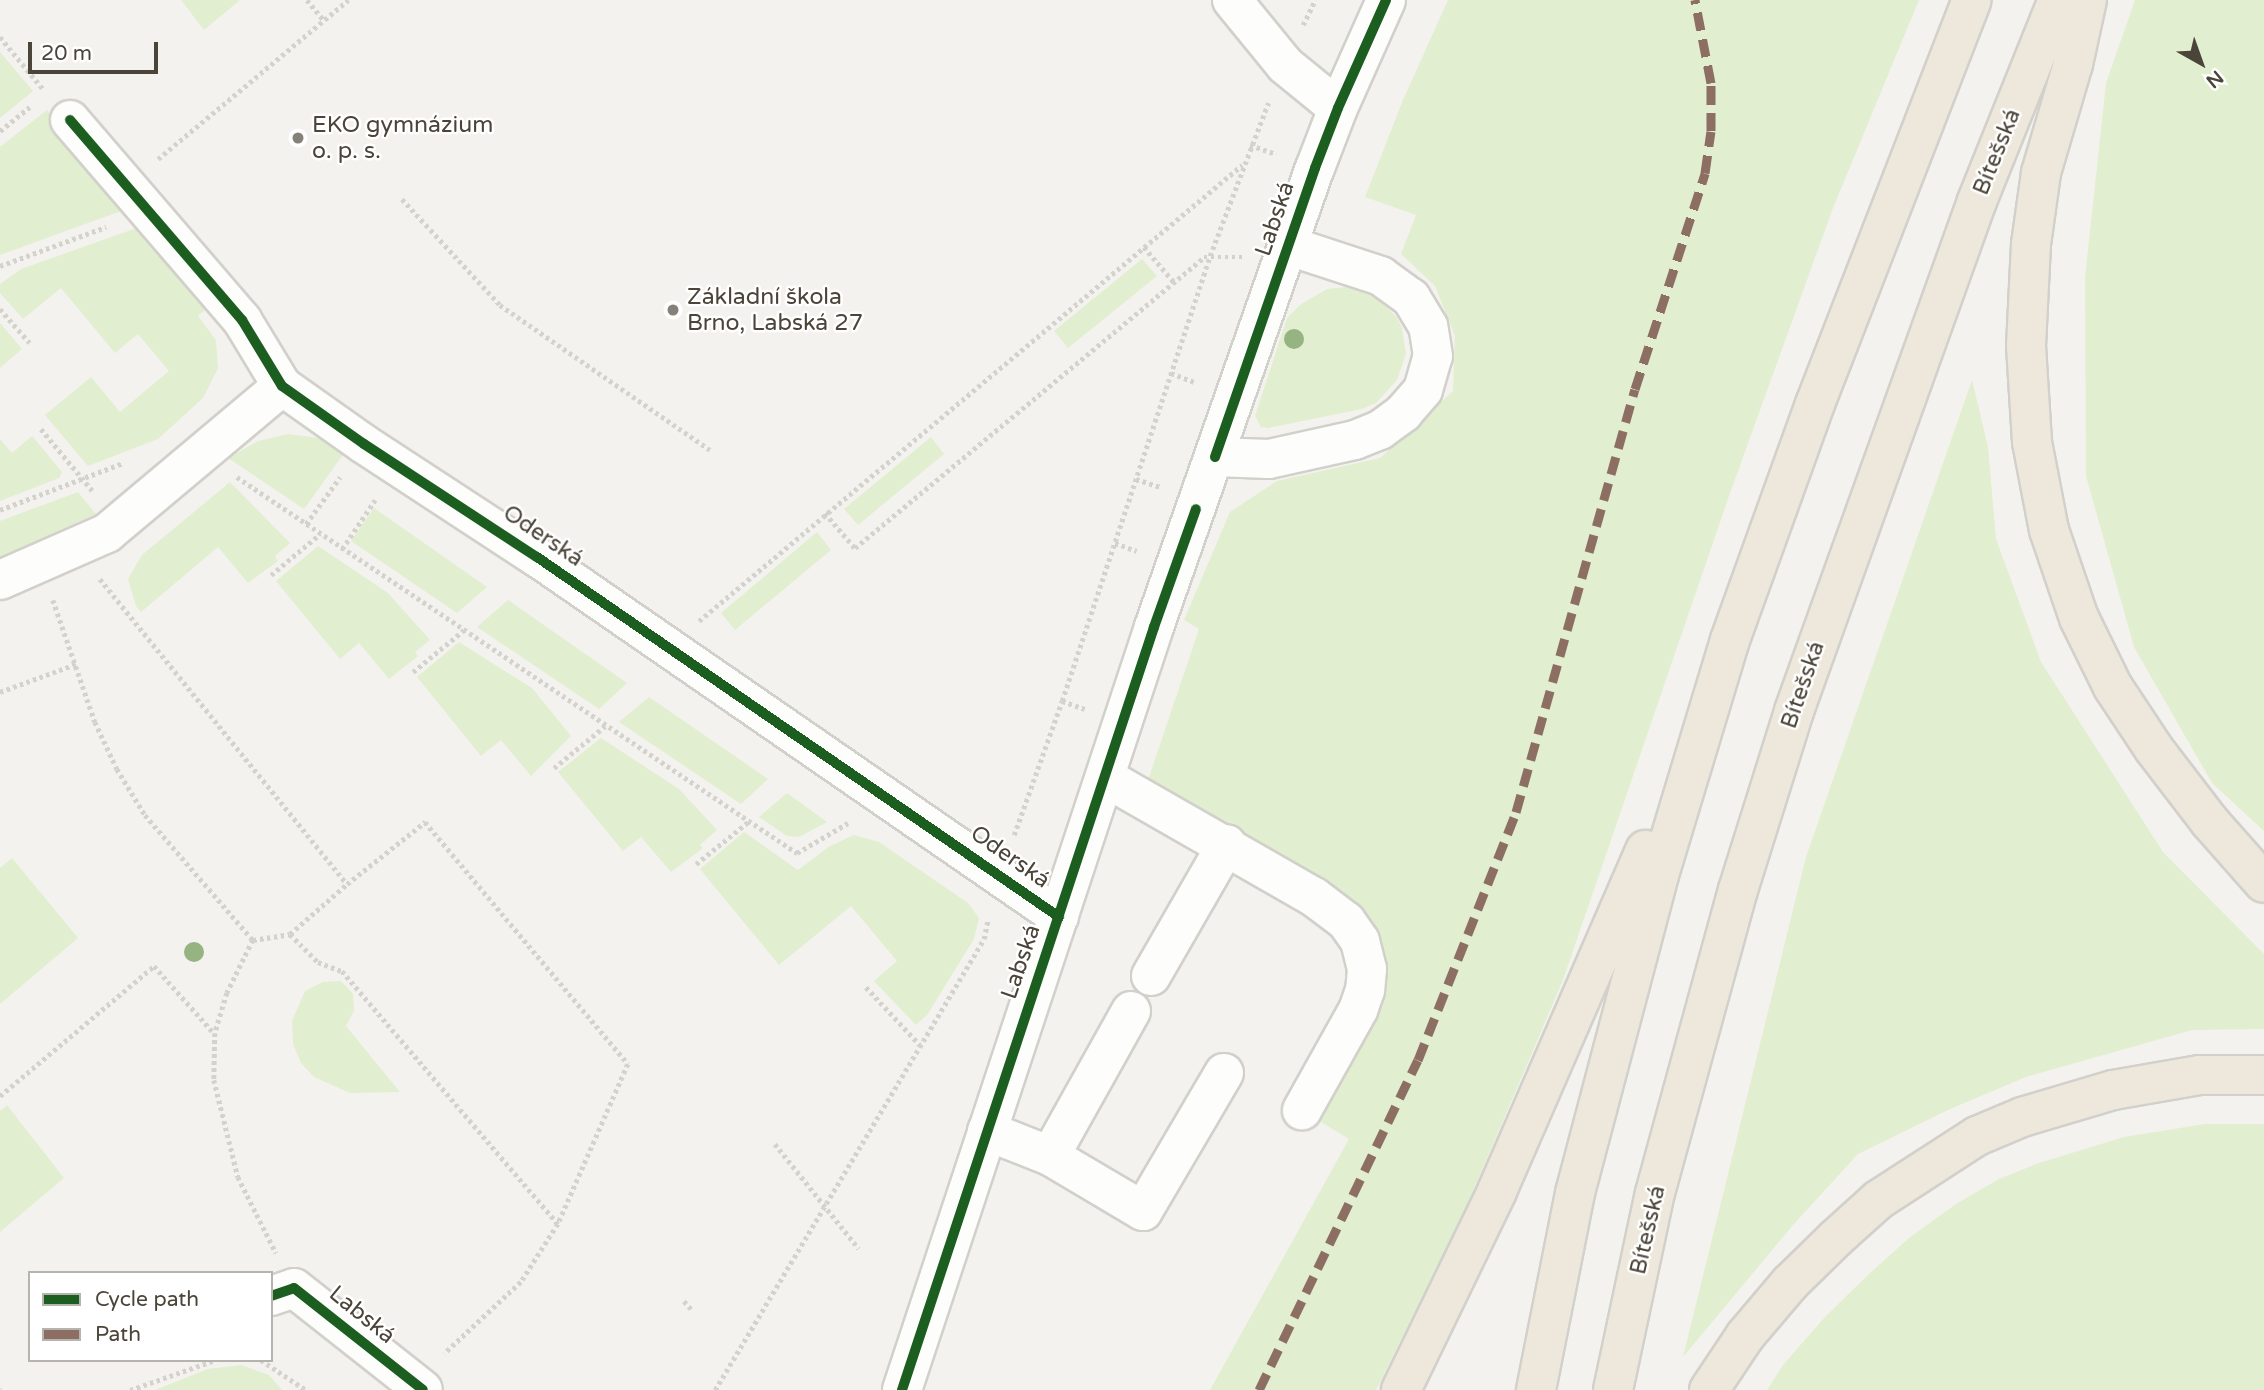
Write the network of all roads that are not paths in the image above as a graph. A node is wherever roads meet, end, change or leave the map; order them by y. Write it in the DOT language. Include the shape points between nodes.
graph roads {
  1 [pos="1232,0"];
  2 [pos="1386,0"];
  3 [pos="1972,0"];
  4 [pos="2058,0"];
  5 [pos="2087,0"];
  6 [pos="1338,108"];
  7 [pos="70,120"];
  8 [pos="1289,246"];
  9 [pos="282,386"];
  10 [pos="1215,457"];
  11 [pos="0,580"];
  12 [pos="1730,640"];
  13 [pos="1106,778"];
  14 [pos="1227,845"];
  15 [pos="2264,883"];
  16 [pos="1059,917"];
  17 [pos="1150,976"];
  18 [pos="1131,1011"];
  19 [pos="1224,1073"];
  20 [pos="2264,1076"];
  21 [pos="1302,1110"];
  22 [pos="987,1131"];
  23 [pos="1050,1156"];
  24 [pos="283,1292"];
  25 [pos="431,1374"];
  26 [pos="902,1390"];
  27 [pos="1401,1390"];
  28 [pos="1536,1390"];
  29 [pos="1613,1390"];
  30 [pos="1709,1390"];
  1 -- 6 [label="street" via="1285,65"];
  2 -- 6 [label="street, Labská"];
  3 -- 12 [label="highway" via="1815,404"];
  4 -- 29 [label="highway, Bítešská" via="1977,201 1794,710 1738,890 1659,1180"];
  5 -- 15 [label="highway" via="2041,173 2031,244 2026,346 2031,428 2049,530 2079,618 2113,687 2210,822"];
  6 -- 8 [label="street, Labská"];
  7 -- 9 [label="street, Oderská" via="242,320"];
  8 -- 10 [label="street, Labská"];
  8 -- 10 [label="street" via="1381,276 1411,298 1429,326 1433,356 1423,390 1404,413 1355,440 1269,459"];
  9 -- 11 [label="street" via="107,533"];
  9 -- 16 [label="street, Oderská"];
  10 -- 13 [label="street, Labská"];
  12 -- 27 [label="highway" via="1647,846 1497,1191"];
  12 -- 28 [label="highway" via="1659,875 1575,1193"];
  13 -- 14 [label="street"];
  13 -- 16 [label="street, Labská"];
  14 -- 17 [label="street"];
  14 -- 21 [label="street" via="1334,911 1352,928 1365,954 1367,979 1358,1010"];
  16 -- 22 [label="street, Labská"];
  18 -- 23 [label="street"];
  19 -- 23 [label="street" via="1143,1211"];
  20 -- 30 [label="highway" via="2200,1075 2113,1090 2022,1117 1977,1136 1878,1200 1836,1238 1754,1326"];
  22 -- 23 [label="street"];
  22 -- 26 [label="street, Labská"];
  24 -- 25 [label="street, Labská"];
}
